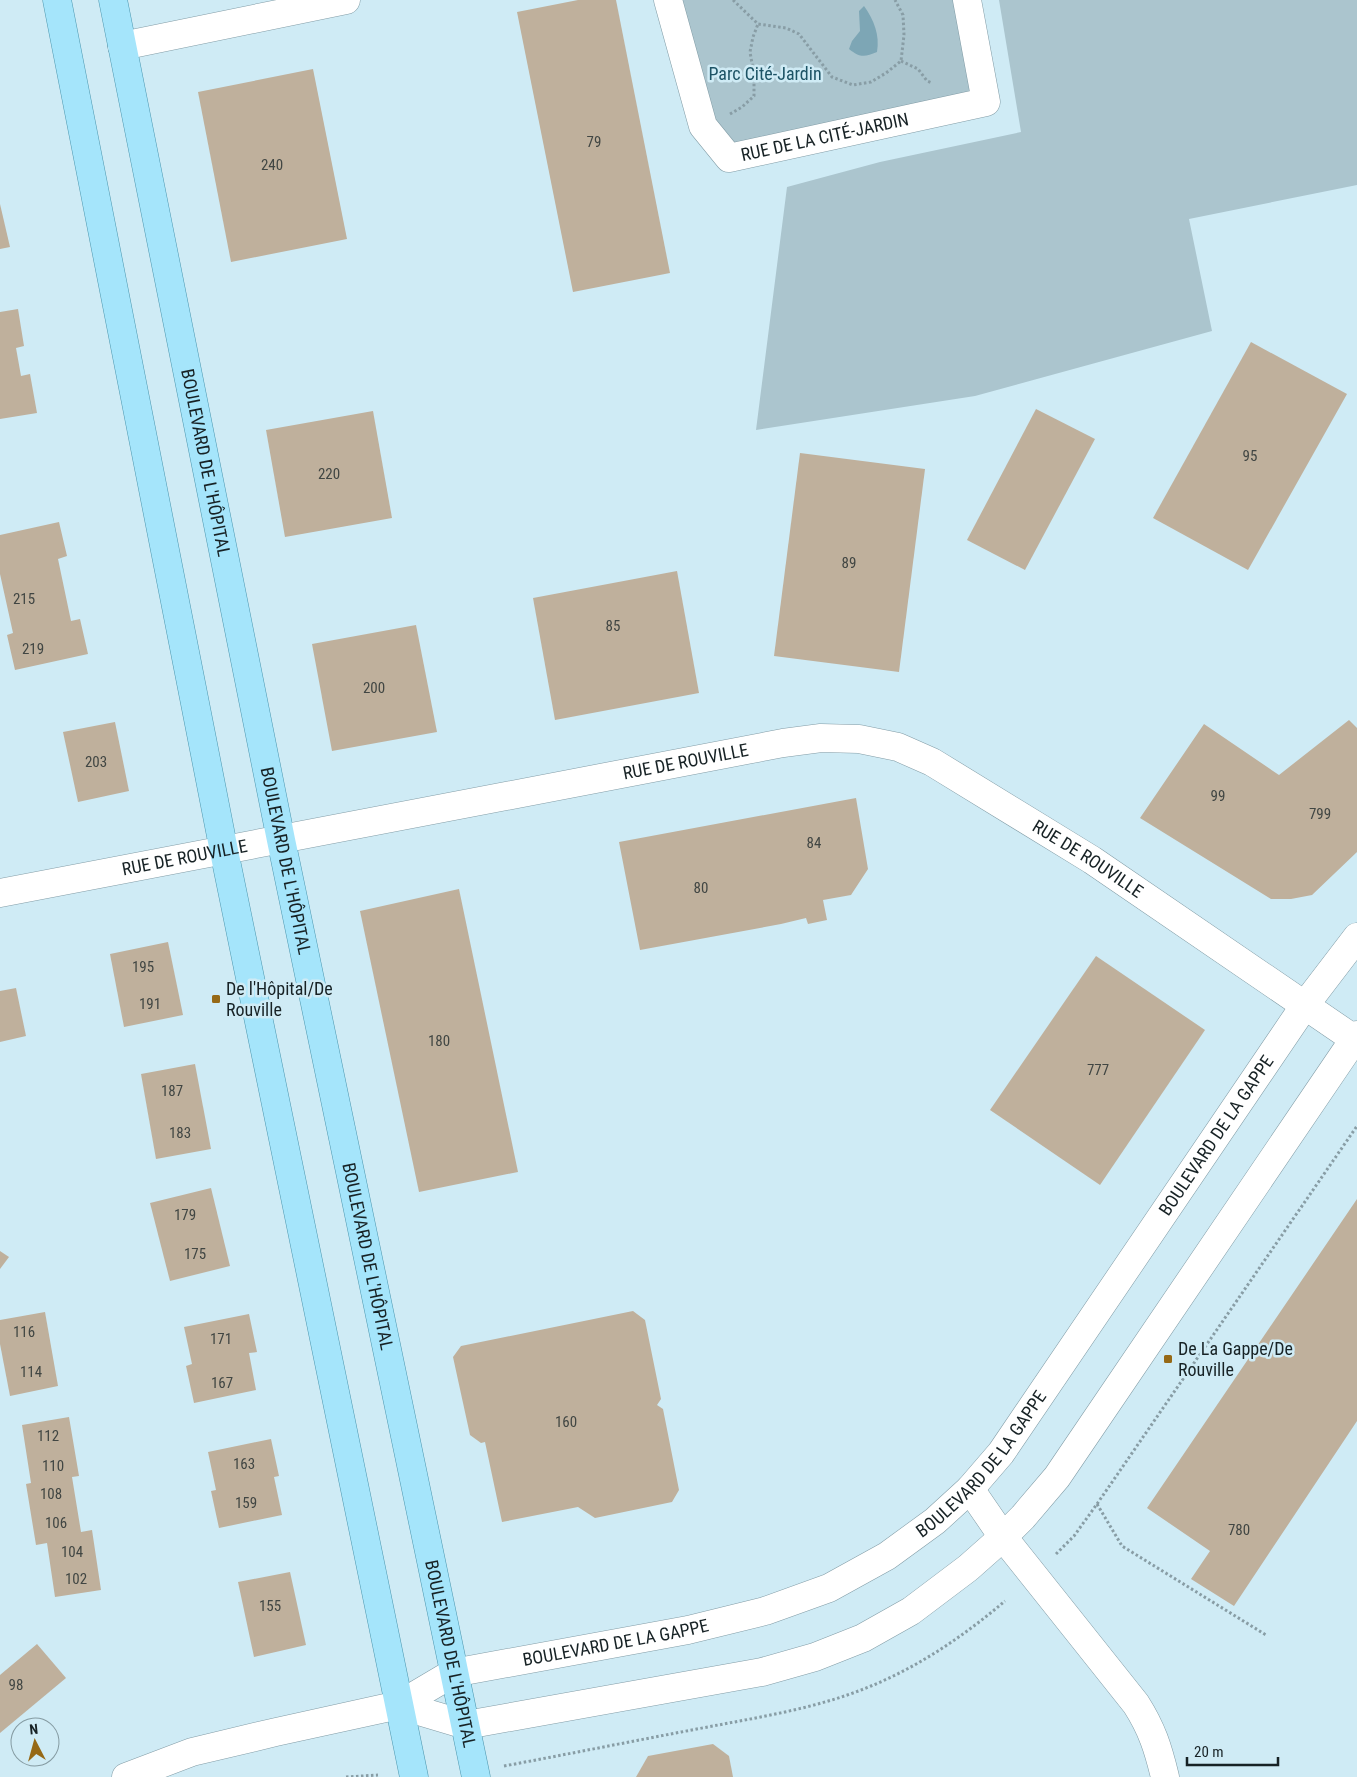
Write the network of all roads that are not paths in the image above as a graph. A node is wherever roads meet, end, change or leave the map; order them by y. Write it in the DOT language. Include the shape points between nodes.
graph roads {
  1 [pos="57,0"];
  2 [pos="113,0"];
  3 [pos="346,0"];
  4 [pos="668,0"];
  5 [pos="967,0"];
  6 [pos="122,46"];
  7 [pos="281,840"];
  8 [pos="224,851"];
  9 [pos="0,893"];
  10 [pos="1357,937"];
  11 [pos="1305,1006"];
  12 [pos="1356,1038"];
  13 [pos="970,1489"];
  14 [pos="1003,1537"];
  15 [pos="453,1673"];
  16 [pos="399,1706"];
  17 [pos="466,1724"];
  18 [pos="126,1777"];
  19 [pos="414,1777"];
  20 [pos="476,1777"];
  21 [pos="1165,1777"];
  1 -- 8 [label="main road"];
  2 -- 6 [label="main road, BOULEVARD DE L'HÔPITAL"];
  3 -- 6 [label="street"];
  4 -- 5 [label="street, RUE DE LA CITÉ-JARDIN" via="703,126 729,158 986,102"];
  6 -- 7 [label="main road, BOULEVARD DE L'HÔPITAL"];
  7 -- 8 [label="street, RUE DE ROUVILLE"];
  7 -- 11 [label="street, RUE DE ROUVILLE" via="783,743 821,738 858,739 898,747 932,762 1092,860"];
  7 -- 15 [label="main road, BOULEVARD DE L'HÔPITAL"];
  8 -- 9 [label="street, RUE DE ROUVILLE"];
  8 -- 16 [label="main road"];
  10 -- 11 [label="street, BOULEVARD DE LA GAPPE"];
  11 -- 12 [label="street, RUE DE ROUVILLE"];
  11 -- 13 [label="street, BOULEVARD DE LA GAPPE" via="1001,1453"];
  12 -- 14 [label="street, BOULEVARD DE LA GAPPE" via="1057,1477"];
  13 -- 14 [label="street"];
  13 -- 15 [label="street, BOULEVARD DE LA GAPPE" via="887,1556 829,1588 765,1612 688,1630"];
  14 -- 17 [label="street, BOULEVARD DE LA GAPPE" via="911,1611 863,1638 815,1657 762,1672"];
  14 -- 21 [label="street" via="1136,1704 1155,1739"];
  15 -- 16 [label="street, BOULEVARD DE LA GAPPE"];
  15 -- 17 [label="main road, BOULEVARD DE L'HÔPITAL"];
  16 -- 17 [label="street, BOULEVARD DE LA GAPPE"];
  16 -- 18 [label="street, BOULEVARD DE LA GAPPE" via="192,1752"];
  16 -- 19 [label="main road"];
  17 -- 20 [label="main road, BOULEVARD DE L'HÔPITAL"];
}
